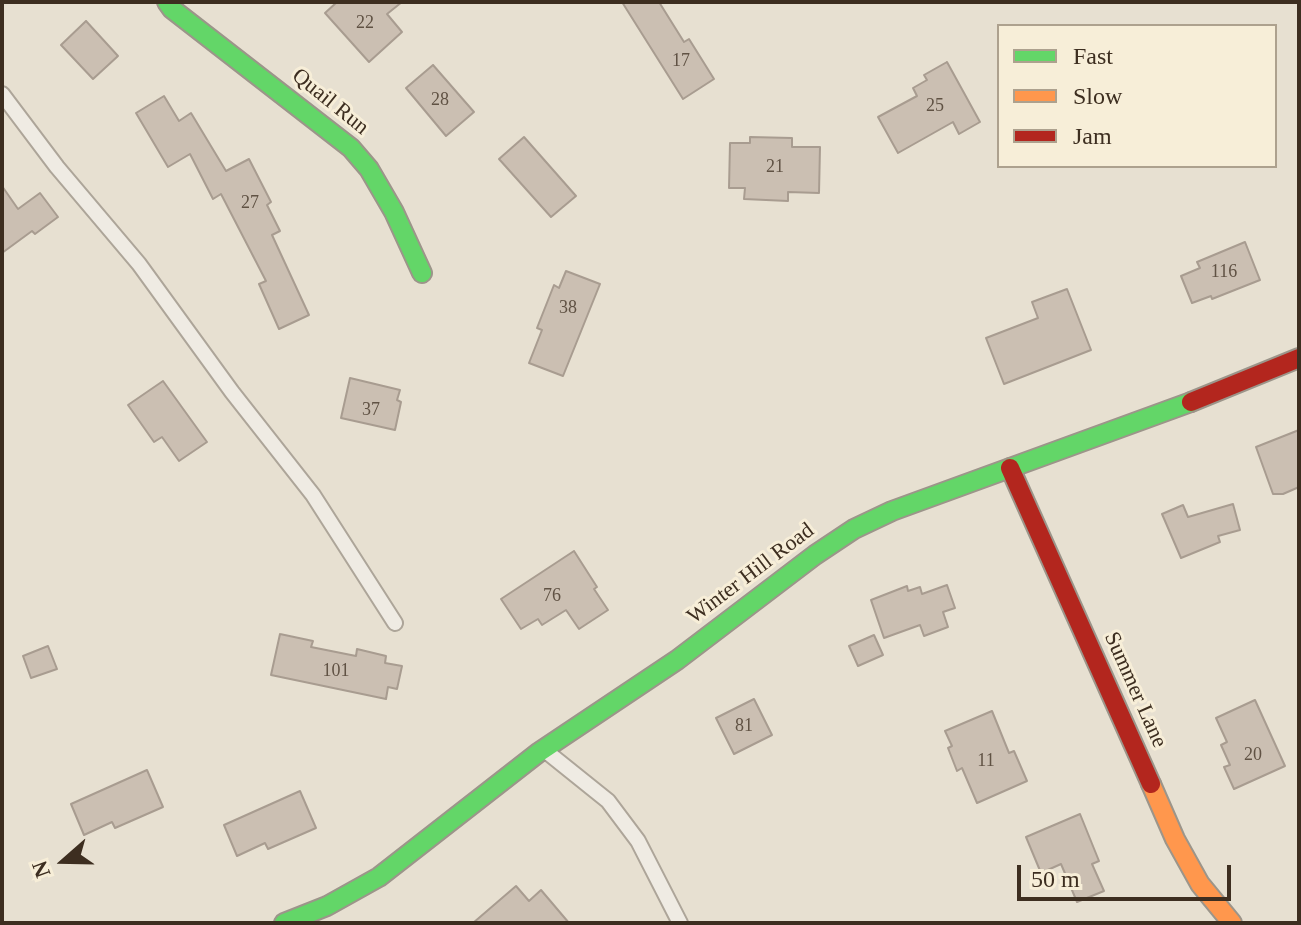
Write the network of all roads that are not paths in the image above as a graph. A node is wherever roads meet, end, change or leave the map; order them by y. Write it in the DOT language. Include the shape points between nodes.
graph roads {
  1 [pos="167,2"];
  2 [pos="2,94"];
  3 [pos="422,273"];
  4 [pos="1299,358"];
  5 [pos="1010,468"];
  6 [pos="395,623"];
  7 [pos="544,749"];
  8 [pos="284,923"];
  9 [pos="680,923"];
  10 [pos="1232,923"];
  1 -- 3 [label="street, Quail Run" via="351,148 394,212"];
  2 -- 6 [label="lane" via="139,264 313,495"];
  4 -- 5 [label="street, Winter Hill Road"];
  5 -- 7 [label="street, Winter Hill Road" via="854,529 677,660"];
  5 -- 10 [label="street, Summer Lane" via="1175,839 1200,884"];
  7 -- 8 [label="street, Winter Hill Road" via="379,877"];
  7 -- 9 [label="lane" via="608,801 638,841"];
}
